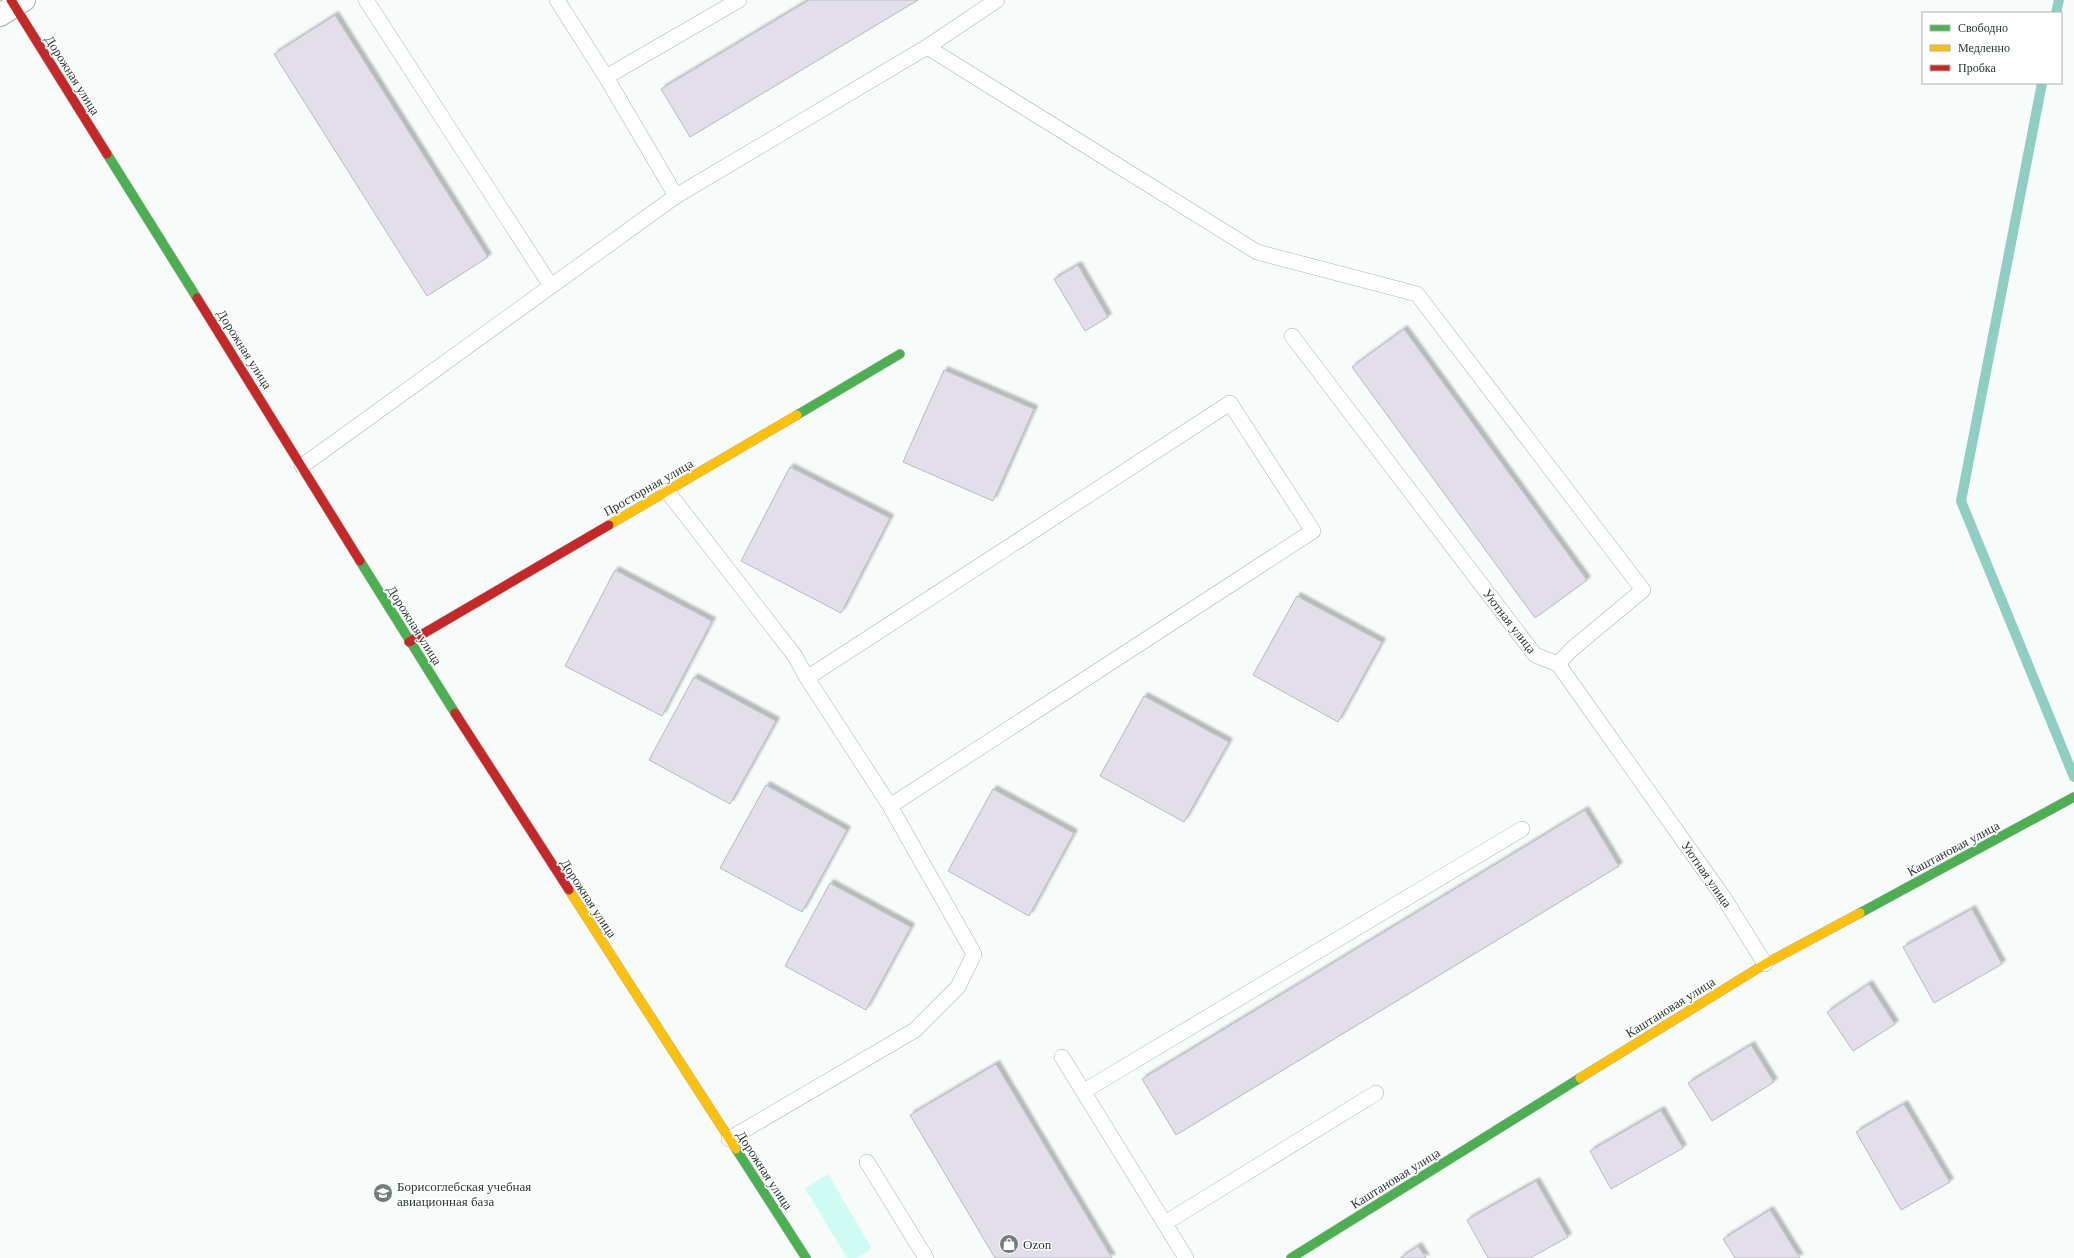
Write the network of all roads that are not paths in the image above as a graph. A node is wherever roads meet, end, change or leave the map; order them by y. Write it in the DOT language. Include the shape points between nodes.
graph roads {
  1 [pos="366,0"];
  2 [pos="557,0"];
  3 [pos="740,0"];
  4 [pos="997,0"];
  5 [pos="13,5"];
  6 [pos="928,46"];
  7 [pos="606,76"];
  8 [pos="676,196"];
  9 [pos="552,286"];
  10 [pos="1292,336"];
  11 [pos="900,354"];
  12 [pos="302,466"];
  13 [pos="667,491"];
  14 [pos="409,642"];
  15 [pos="1558,664"];
  16 [pos="807,678"];
  17 [pos="2074,797"];
  18 [pos="890,806"];
  19 [pos="1522,829"];
  20 [pos="1766,964"];
  21 [pos="1062,1057"];
  22 [pos="1084,1091"];
  23 [pos="1376,1093"];
  24 [pos="729,1139"];
  25 [pos="867,1162"];
  26 [pos="1165,1223"];
  27 [pos="806,1258"];
  28 [pos="926,1258"];
  29 [pos="1186,1258"];
  30 [pos="1291,1258"];
  1 -- 9 [label="lane"];
  2 -- 7 [label="lane"];
  3 -- 7 [label="lane"];
  4 -- 6 [label="lane"];
  5 -- 12 [label="street, Дорожная улица"];
  6 -- 8 [label="lane"];
  6 -- 15 [label="lane" via="1257,252 1417,294 1644,590 1572,649"];
  7 -- 8 [label="lane"];
  8 -- 9 [label="lane"];
  9 -- 12 [label="lane"];
  10 -- 15 [label="lane, Уютная улица" via="1535,655"];
  11 -- 13 [label="street, Просторная улица"];
  12 -- 14 [label="street, Дорожная улица"];
  13 -- 14 [label="street, Просторная улица"];
  13 -- 16 [label="lane" via="796,656"];
  14 -- 24 [label="street, Дорожная улица"];
  15 -- 20 [label="lane, Уютная улица" via="1724,898"];
  16 -- 18 [label="lane"];
  16 -- 18 [label="lane" via="1230,403 1313,531"];
  17 -- 20 [label="street, Каштановая улица"];
  18 -- 24 [label="lane" via="974,954 958,987 914,1030"];
  19 -- 22 [label="lane"];
  20 -- 30 [label="street, Каштановая улица"];
  21 -- 22 [label="lane"];
  22 -- 26 [label="lane"];
  23 -- 26 [label="lane"];
  24 -- 27 [label="street, Дорожная улица"];
  25 -- 28 [label="lane"];
  26 -- 29 [label="lane"];
}
